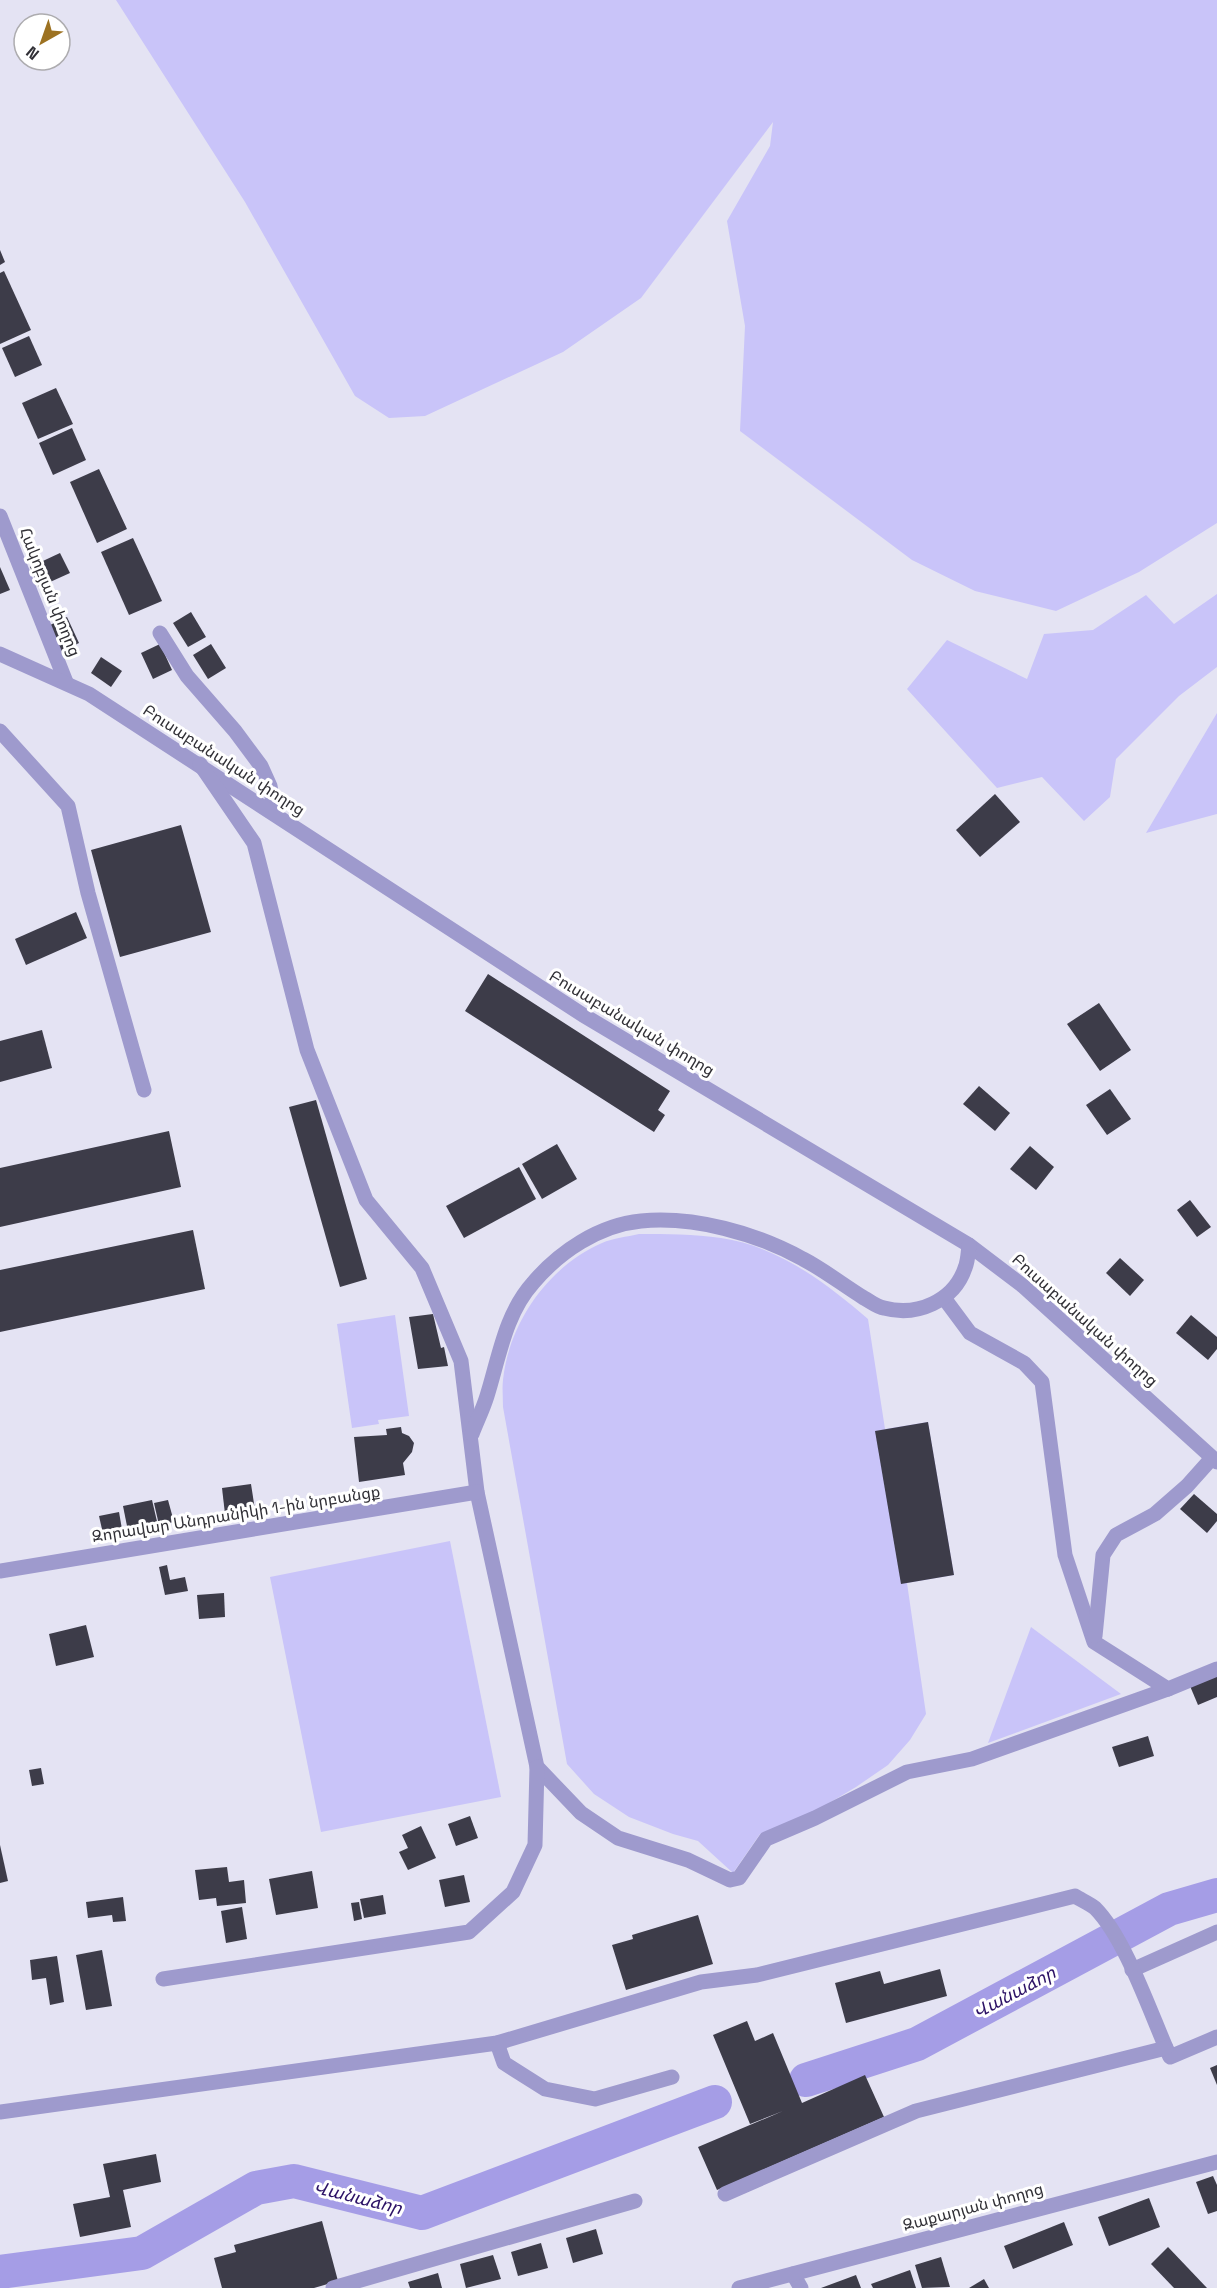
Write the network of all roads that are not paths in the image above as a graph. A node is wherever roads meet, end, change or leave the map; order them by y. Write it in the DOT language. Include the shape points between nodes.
graph roads {
  1 [pos="0,516"];
  2 [pos="160,633"];
  3 [pos="0,654"];
  4 [pos="66,682"];
  5 [pos="0,732"];
  6 [pos="200,764"];
  7 [pos="275,814"];
  8 [pos="144,1090"];
  9 [pos="969,1245"];
  10 [pos="944,1298"];
  11 [pos="470,1437"];
  12 [pos="1214,1460"];
  13 [pos="477,1492"];
  14 [pos="0,1571"];
  15 [pos="1094,1642"];
  16 [pos="1217,1669"];
  17 [pos="1168,1689"];
  18 [pos="537,1767"];
  19 [pos="1217,1932"];
  20 [pos="1132,1970"];
  21 [pos="163,1979"];
  22 [pos="1217,2037"];
  23 [pos="497,2043"];
  24 [pos="1166,2048"];
  25 [pos="672,2077"];
  26 [pos="0,2112"];
  27 [pos="1217,2162"];
  28 [pos="725,2194"];
  29 [pos="635,2201"];
  30 [pos="793,2274"];
  31 [pos="333,2288"];
  32 [pos="739,2288"];
  33 [pos="801,2288"];
  1 -- 4 [label="street, Հակոբյան փողոց"];
  2 -- 7 [label="street" via="187,676 261,766 270,786"];
  3 -- 4 [label="street, Բուսաբանական փողոց"];
  4 -- 6 [label="street, Բուսաբանական փողոց"];
  5 -- 8 [label="street" via="68,806 88,893"];
  6 -- 7 [label="street, Բուսաբանական փողոց"];
  6 -- 11 [label="street" via="254,843 307,1050 366,1200 422,1268 461,1361"];
  7 -- 9 [label="street, Բուսաբանական փողոց" via="583,1015"];
  9 -- 10 [label="street" via="966,1267 957,1286"];
  9 -- 12 [label="street, Բուսաբանական փողոց" via="1023,1286"];
  10 -- 11 [label="street" via="906,1312 882,1308 763,1240 686,1221 640,1221 601,1232 558,1256 531,1285 511,1317"];
  10 -- 15 [label="street" via="970,1333 1024,1363 1042,1382 1065,1555"];
  11 -- 13 [label="street"];
  12 -- 15 [label="street" via="1155,1514 1116,1535 1109,1545 1103,1555"];
  13 -- 14 [label="street, Զորավար Անդրանիկի 1-ին նրբանցք"];
  13 -- 18 [label="street"];
  15 -- 17 [label="street"];
  16 -- 17 [label="street"];
  17 -- 18 [label="street" via="972,1759 907,1772 766,1839 739,1878 730,1880 688,1860 618,1838 581,1813"];
  18 -- 21 [label="street" via="535,1845 513,1892 470,1932"];
  19 -- 20 [label="street"];
  20 -- 23 [label="street" via="1109,1926 1093,1906 1075,1896 757,1975 701,1982"];
  20 -- 24 [label="street"];
  22 -- 24 [label="street" via="1170,2057"];
  23 -- 25 [label="street" via="504,2063 545,2090 595,2099"];
  23 -- 26 [label="street"];
  24 -- 28 [label="street" via="916,2111"];
  27 -- 30 [label="street, Զաքարյան փողոց"];
  29 -- 31 [label="street"];
  30 -- 32 [label="street, Զաքարյան փողոց"];
  30 -- 33 [label="street"];
}
